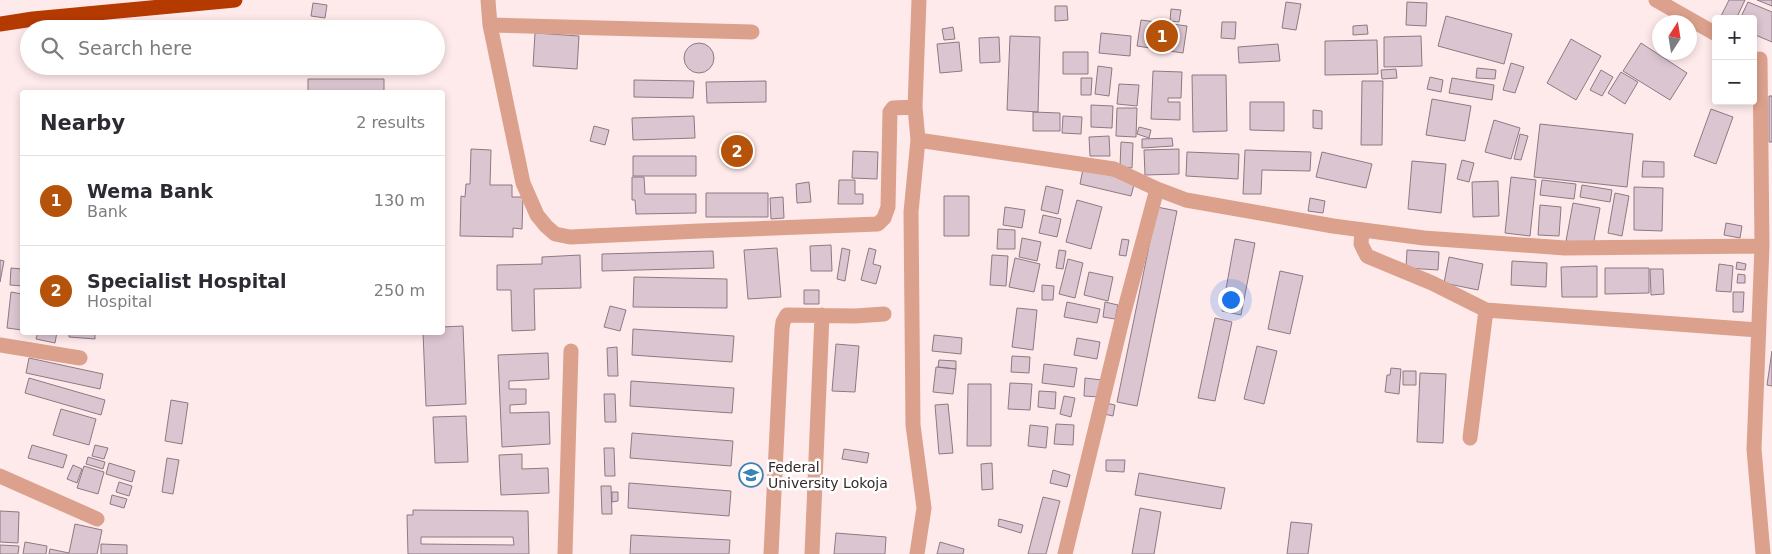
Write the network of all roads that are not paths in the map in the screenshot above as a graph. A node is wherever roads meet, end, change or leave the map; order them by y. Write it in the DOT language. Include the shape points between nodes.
graph roads {
  1 [pos="235,0"];
  2 [pos="488,0"];
  3 [pos="919,0"];
  4 [pos="1656,0"];
  5 [pos="26,20"];
  6 [pos="20,21"];
  7 [pos="0,24"];
  8 [pos="490,25"];
  9 [pos="752,32"];
  10 [pos="1712,32"];
  11 [pos="1762,60"];
  12 [pos="915,107"];
  13 [pos="918,140"];
  14 [pos="1158,189"];
  15 [pos="1362,230"];
  16 [pos="1762,246"];
  17 [pos="1486,310"];
  18 [pos="884,314"];
  19 [pos="822,316"];
  20 [pos="1758,330"];
  21 [pos="0,344"];
  22 [pos="571,351"];
  23 [pos="80,358"];
  24 [pos="1470,438"];
  25 [pos="0,476"];
  26 [pos="97,519"];
  27 [pos="565,554"];
  28 [pos="771,554"];
  29 [pos="812,554"];
  30 [pos="917,554"];
  31 [pos="1065,554"];
  32 [pos="1763,554"];
  1 -- 5 [label="highway"];
  2 -- 8 [label="street"];
  3 -- 12 [label="street"];
  4 -- 10 [label="street"];
  6 -- 7 [label="highway"];
  8 -- 9 [label="street"];
  8 -- 12 [label="street" via="523,183 537,215 546,226 555,234 570,237 878,224 888,207 890,112 893,108"];
  11 -- 16 [label="street"];
  12 -- 13 [label="street"];
  13 -- 14 [label="street" via="1114,169"];
  13 -- 30 [label="street" via="911,212 913,425 924,508"];
  14 -- 15 [label="street" via="1186,200"];
  14 -- 31 [label="street"];
  15 -- 16 [label="street" via="1565,248"];
  15 -- 17 [label="street" via="1361,244 1367,256"];
  16 -- 20 [label="street"];
  17 -- 20 [label="street"];
  17 -- 24 [label="street"];
  18 -- 19 [label="street"];
  19 -- 28 [label="street" via="787,315 783,322"];
  19 -- 29 [label="street"];
  20 -- 32 [label="street" via="1754,449"];
  21 -- 23 [label="street"];
  22 -- 27 [label="street"];
  25 -- 26 [label="street"];
}
